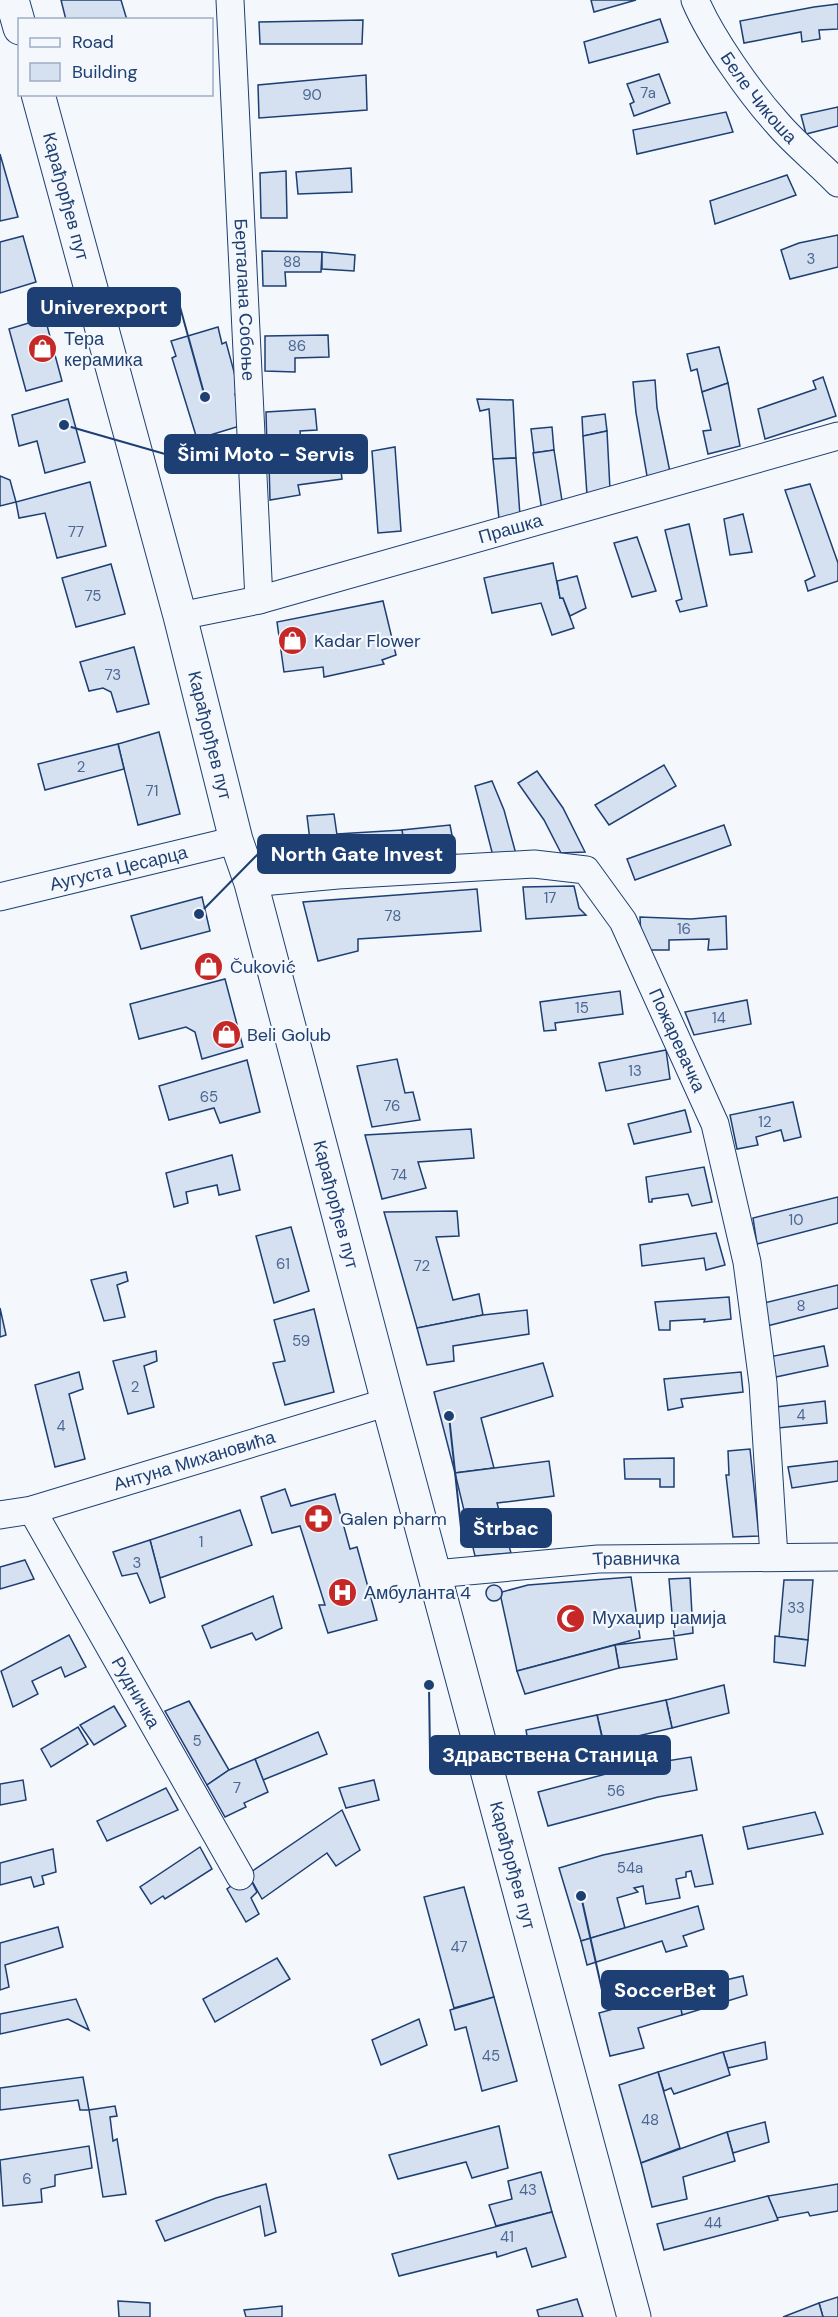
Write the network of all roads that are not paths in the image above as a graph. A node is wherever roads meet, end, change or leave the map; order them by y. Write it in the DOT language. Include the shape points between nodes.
graph roads {
  1 [pos="12,0"];
  2 [pos="230,0"];
  3 [pos="695,0"];
  4 [pos="18,21"];
  5 [pos="39,96"];
  6 [pos="838,183"];
  7 [pos="838,436"];
  8 [pos="259,600"];
  9 [pos="180,616"];
  10 [pos="236,840"];
  11 [pos="250,883"];
  12 [pos="0,897"];
  13 [pos="388,1402"];
  14 [pos="32,1510"];
  15 [pos="0,1515"];
  16 [pos="774,1557"];
  17 [pos="838,1557"];
  18 [pos="435,1574"];
  19 [pos="240,1876"];
  20 [pos="634,2317"];
  1 -- 4 [label="main road"];
  2 -- 8 [label="street, Берталана Собоње"];
  3 -- 6 [label="street, Беле Чикоша" via="737,70 778,124"];
  5 -- 9 [label="main road, Карађорђев пут"];
  7 -- 8 [label="street, Прашка"];
  8 -- 9 [label="street, Прашка"];
  9 -- 10 [label="main road, Карађорђев пут"];
  10 -- 11 [label="main road, Карађорђев пут"];
  10 -- 12 [label="street, Аугуста Цесарца"];
  11 -- 13 [label="main road, Карађорђев пут"];
  11 -- 16 [label="street, Пожаревачка" via="534,864 586,870 623,921 715,1124 748,1273 763,1383"];
  13 -- 14 [label="street, Антуна Михановића"];
  13 -- 18 [label="main road, Карађорђев пут"];
  14 -- 15 [label="street, Антуна Михановића"];
  14 -- 19 [label="street, Рудничка"];
  16 -- 17 [label="street, Травничка"];
  16 -- 18 [label="street, Травничка" via="598,1559"];
  18 -- 20 [label="main road, Карађорђев пут"];
}
